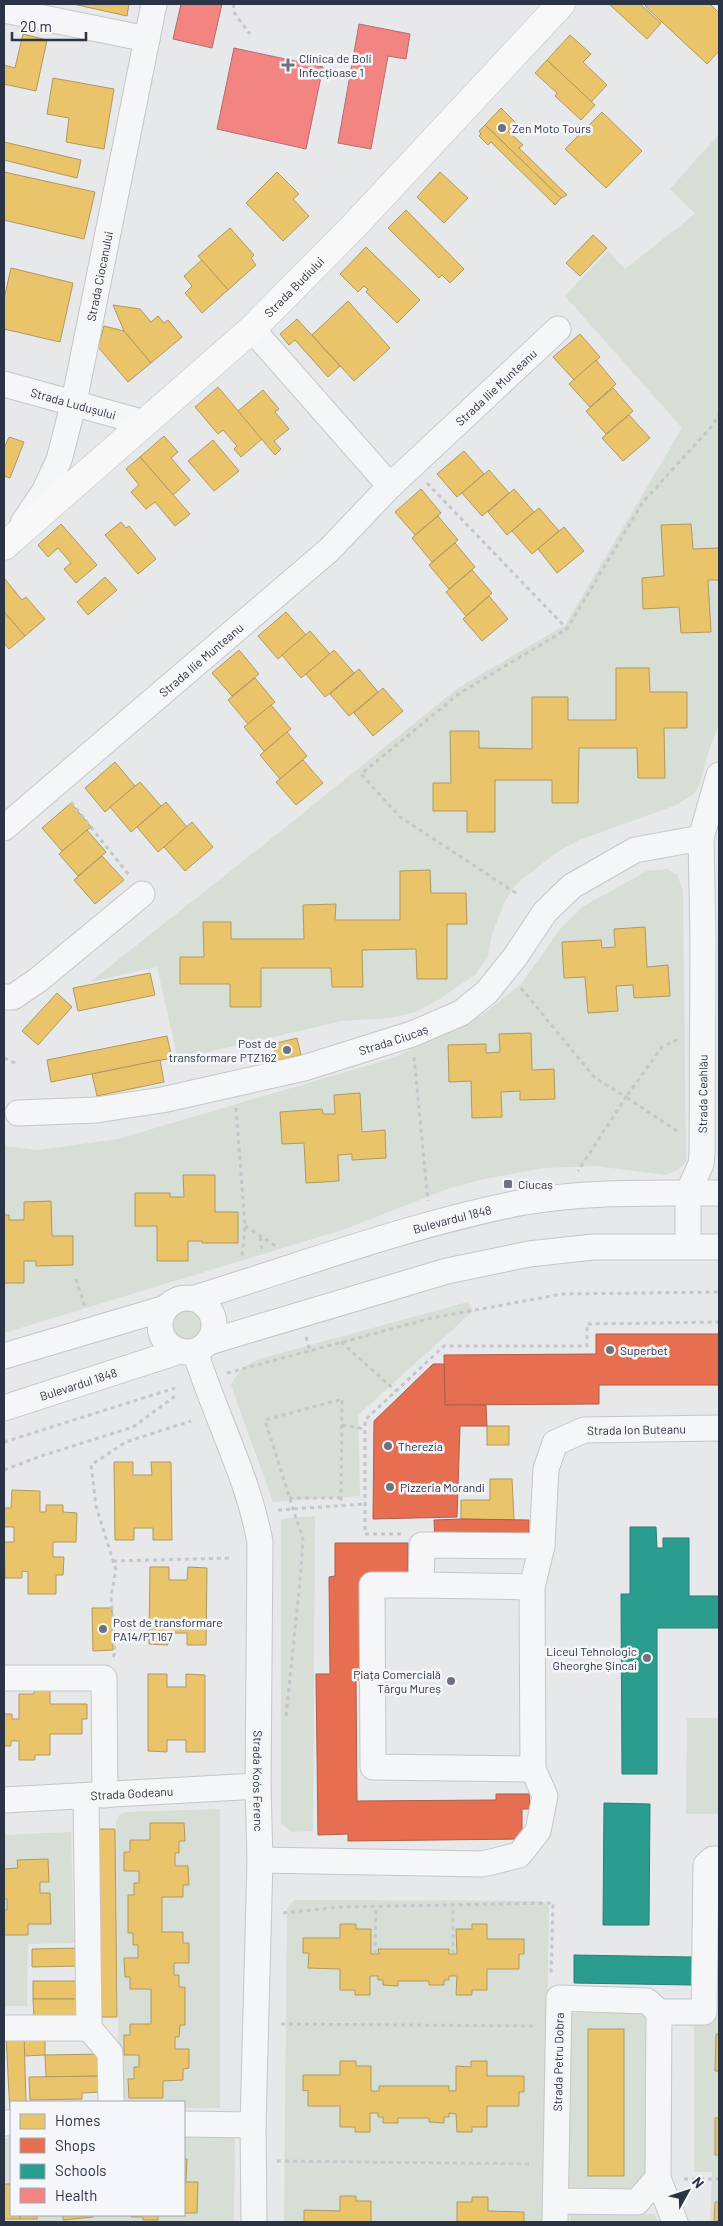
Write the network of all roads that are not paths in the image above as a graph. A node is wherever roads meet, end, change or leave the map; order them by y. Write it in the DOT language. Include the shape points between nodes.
graph roads {
  1 [pos="154,4"];
  2 [pos="560,4"];
  3 [pos="4,10"];
  4 [pos="147,39"];
  5 [pos="252,329"];
  6 [pos="558,330"];
  7 [pos="4,384"];
  8 [pos="74,402"];
  9 [pos="145,423"];
  10 [pos="390,486"];
  11 [pos="9,542"];
  12 [pos="719,775"];
  13 [pos="4,828"];
  14 [pos="700,838"];
  15 [pos="142,894"];
  16 [pos="711,940"];
  17 [pos="4,997"];
  18 [pos="18,1113"];
  19 [pos="688,1193"];
  20 [pos="719,1193"];
  21 [pos="688,1246"];
  22 [pos="719,1246"];
  23 [pos="195,1298"];
  24 [pos="166,1308"];
  25 [pos="195,1348"];
  26 [pos="4,1356"];
  27 [pos="4,1408"];
  28 [pos="719,1428"];
  29 [pos="542,1538"];
  30 [pos="421,1584"];
  31 [pos="532,1587"];
  32 [pos="4,1678"];
  33 [pos="533,1769"];
  34 [pos="258,1786"];
  35 [pos="104,1795"];
  36 [pos="4,1800"];
  37 [pos="719,1859"];
  38 [pos="260,1860"];
  39 [pos="712,1914"];
  40 [pos="659,2012"];
  41 [pos="4,2028"];
  42 [pos="89,2028"];
  43 [pos="111,2101"];
  44 [pos="185,2124"];
  45 [pos="254,2124"];
  46 [pos="669,2178"];
  47 [pos="556,2212"];
  48 [pos="254,2222"];
  49 [pos="674,2222"];
  1 -- 4 [label="street, Strada Ciocanului"];
  2 -- 5 [label="main road, Strada Budiului" via="353,227"];
  3 -- 4 [label="street"];
  4 -- 8 [label="street, Strada Ciocanului"];
  5 -- 9 [label="main road, Strada Budiului"];
  5 -- 10 [label="street"];
  6 -- 10 [label="street, Strada Ilie Munteanu"];
  7 -- 8 [label="street, Strada Ludușului"];
  8 -- 9 [label="street, Strada Ludușului"];
  8 -- 11 [label="street, Strada Ciocanului" via="59,460 44,492"];
  9 -- 11 [label="main road, Strada Budiului"];
  10 -- 13 [label="street, Strada Ilie Munteanu" via="329,550"];
  12 -- 14 [label="street, Strada Ceahlău"];
  14 -- 16 [label="street, Strada Ceahlău"];
  14 -- 18 [label="street, Strada Ciucaș" via="635,850 572,886 545,912 487,992 461,1013 412,1034 304,1068 162,1100 96,1110"];
  15 -- 17 [label="street" via="38,980 13,997"];
  16 -- 19 [label="street, Strada Ceahlău" via="701,1164"];
  19 -- 20 [label="street, Bulevardul 1848"];
  19 -- 21 [label="street, Strada Ceahlău"];
  19 -- 23 [label="street, Bulevardul 1848" via="588,1195 520,1203 430,1224"];
  21 -- 22 [label="street, Bulevardul 1848"];
  21 -- 25 [label="street, Bulevardul 1848" via="593,1247 529,1254 447,1271"];
  23 -- 24 [label="street" via="179,1299"];
  23 -- 25 [label="street" via="208,1308 215,1322 214,1333"];
  24 -- 25 [label="street" via="161,1317 163,1338 170,1346"];
  24 -- 26 [label="street"];
  25 -- 27 [label="street, Bulevardul 1848"];
  25 -- 34 [label="street, Strada Koós Ferenc" via="204,1380 255,1512 260,1542"];
  28 -- 29 [label="street, Strada Ion Buteanu" via="584,1430 555,1443 546,1469"];
  29 -- 30 [label="street" via="422,1545"];
  29 -- 31 [label="street, Strada Ion Buteanu"];
  30 -- 31 [label="street"];
  30 -- 33 [label="street" via="372,1585 373,1767"];
  31 -- 33 [label="street, Strada Ion Buteanu"];
  32 -- 35 [label="street" via="104,1678"];
  33 -- 38 [label="street" via="545,1796 538,1830 519,1855 483,1864"];
  34 -- 35 [label="street, Strada Godeanu"];
  34 -- 38 [label="street, Strada Koós Ferenc"];
  35 -- 36 [label="street, Strada Godeanu"];
  35 -- 42 [label="street"];
  37 -- 39 [label="street, Strada Petru Dobra" via="713,1859 706,1865"];
  38 -- 45 [label="street, Strada Koós Ferenc"];
  39 -- 40 [label="street, Strada Petru Dobra" via="704,2012"];
  40 -- 46 [label="street"];
  40 -- 47 [label="street, Strada Petru Dobra" via="647,2001 559,1998"];
  41 -- 42 [label="street"];
  42 -- 43 [label="street" via="110,2053"];
  44 -- 45 [label="street"];
  45 -- 48 [label="street, Strada Koós Ferenc"];
  46 -- 47 [label="street, Strada Petru Dobra" via="638,2202"];
  46 -- 49 [label="street"];
}
